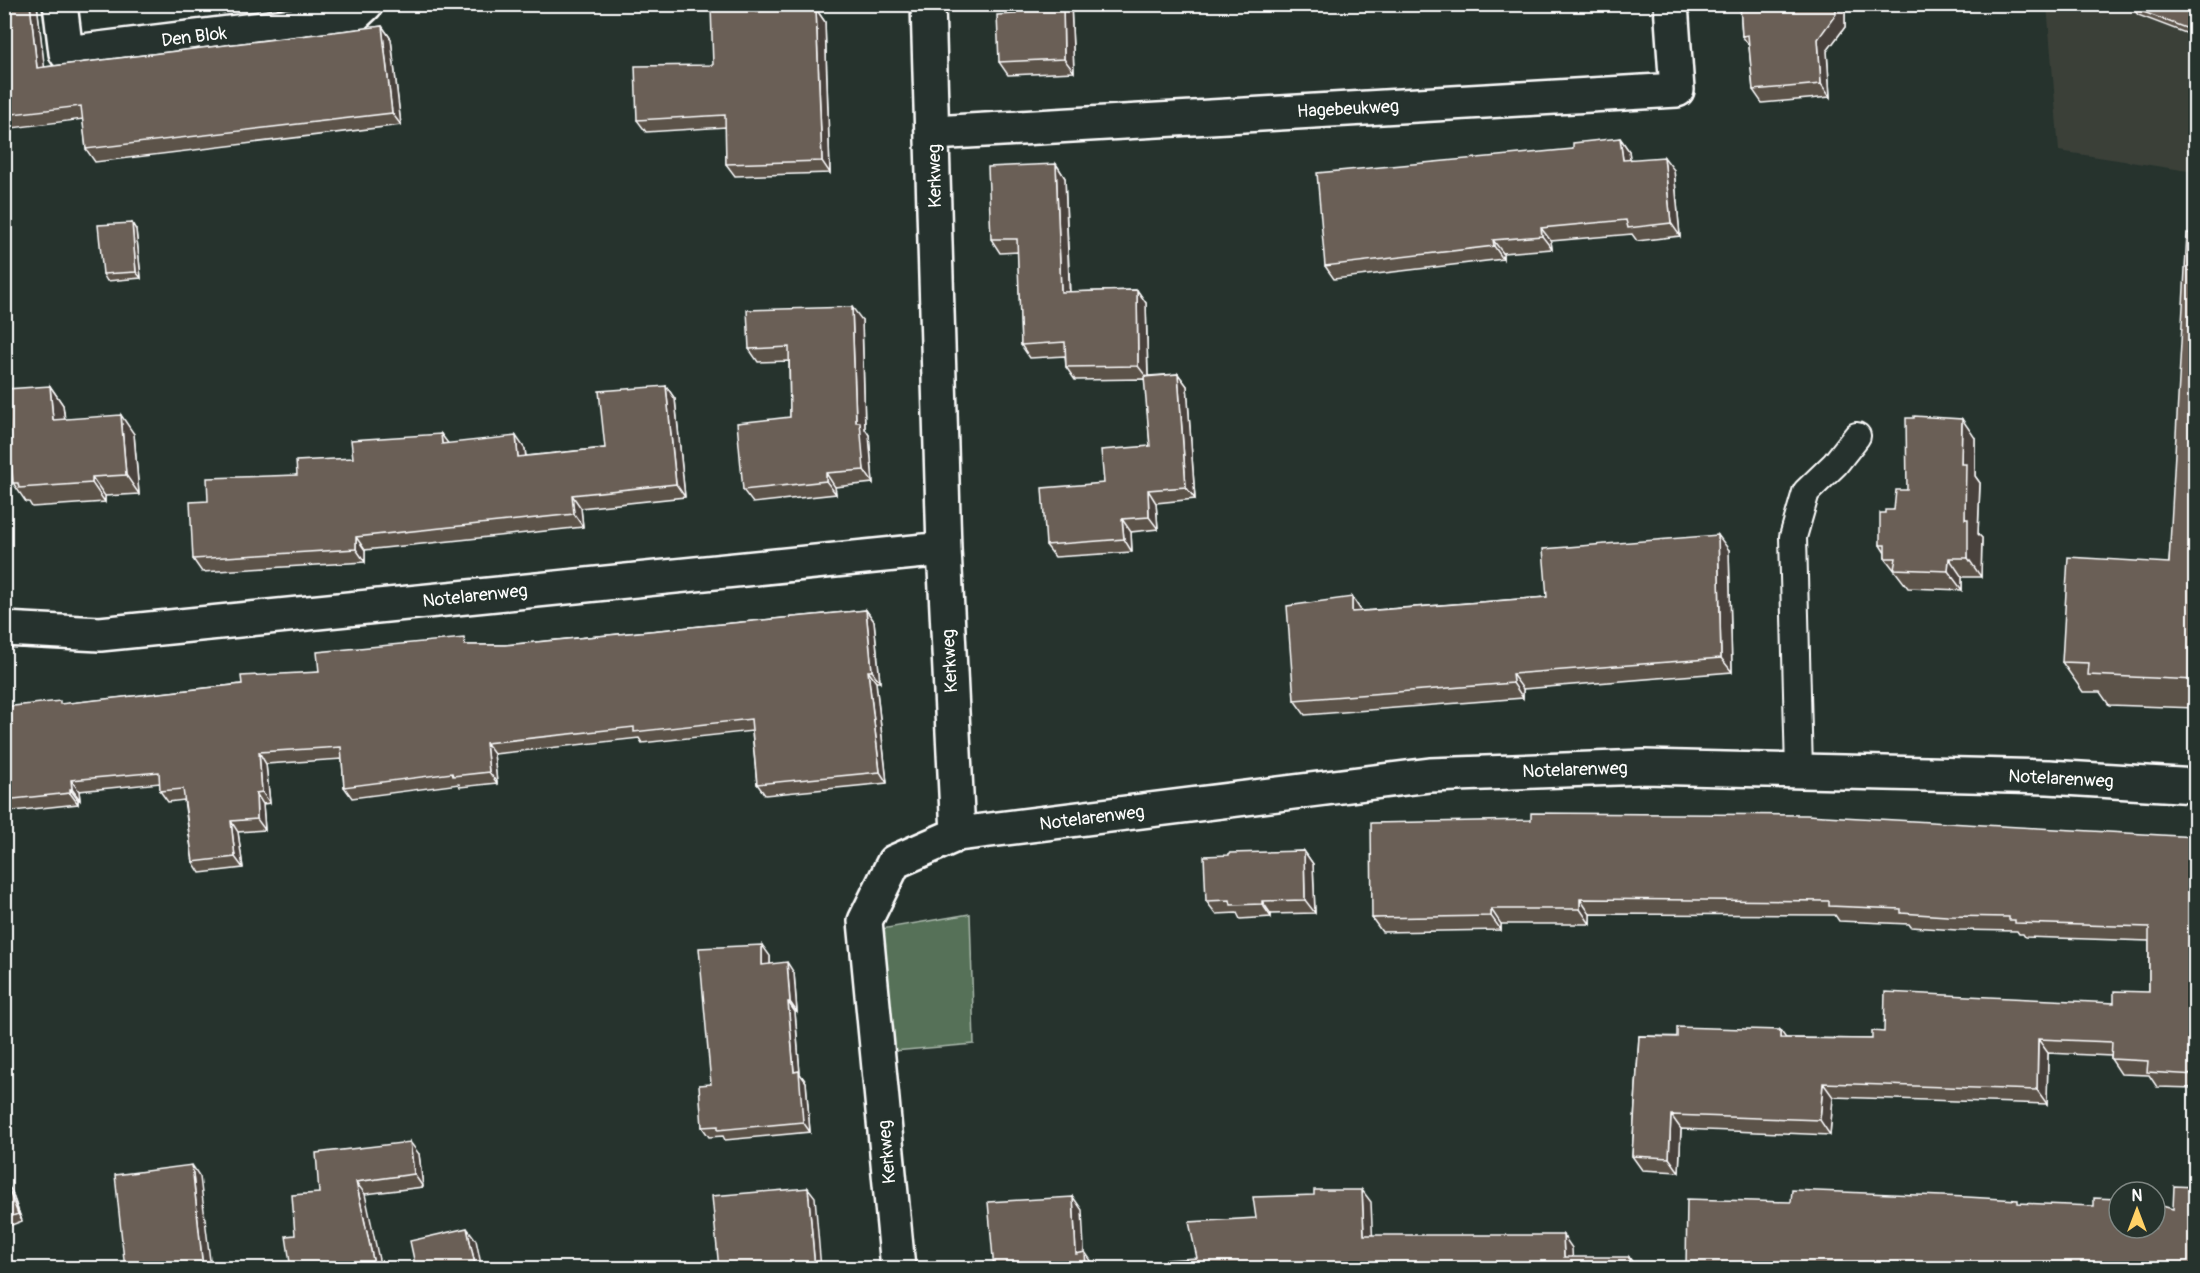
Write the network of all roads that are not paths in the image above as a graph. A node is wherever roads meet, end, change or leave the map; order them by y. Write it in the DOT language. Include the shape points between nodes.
graph roads {
  1 [pos="60,4"];
  2 [pos="366,4"];
  3 [pos="928,4"];
  4 [pos="1671,4"];
  5 [pos="933,133"];
  6 [pos="1857,436"];
  7 [pos="944,549"];
  8 [pos="4,629"];
  9 [pos="1799,771"];
  10 [pos="2196,786"];
  11 [pos="958,834"];
  12 [pos="898,1269"];
  1 -- 2 [label="street, Den Blok" via="66,53 351,18"];
  3 -- 5 [label="street, Kerkweg"];
  4 -- 5 [label="street, Hagebeukweg" via="1677,90"];
  5 -- 7 [label="street, Kerkweg"];
  6 -- 9 [label="lane" via="1836,464 1806,492 1793,537"];
  7 -- 8 [label="street, Notelarenweg" via="100,634"];
  7 -- 11 [label="street, Kerkweg"];
  9 -- 10 [label="street, Notelarenweg" via="2048,777"];
  9 -- 11 [label="street, Notelarenweg" via="1644,767 1430,776"];
  11 -- 12 [label="street, Kerkweg" via="894,862 865,921"];
}
